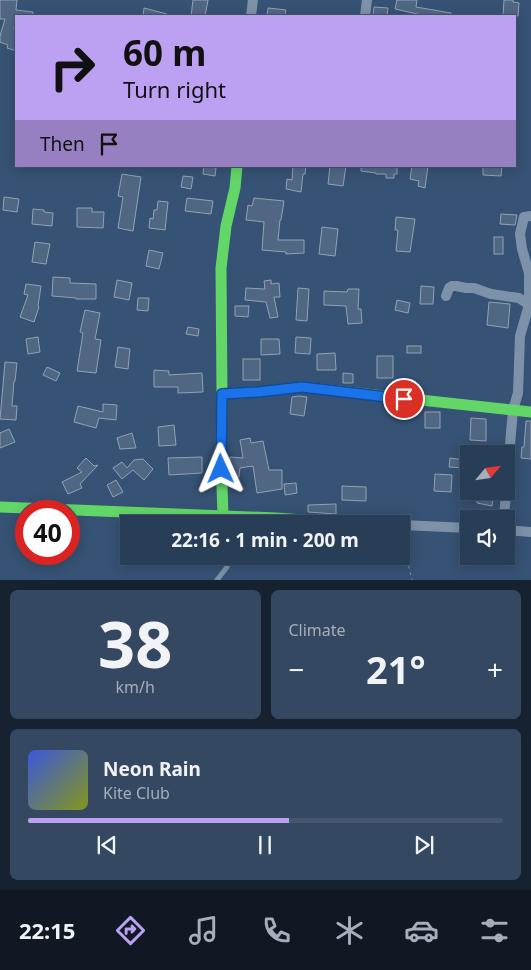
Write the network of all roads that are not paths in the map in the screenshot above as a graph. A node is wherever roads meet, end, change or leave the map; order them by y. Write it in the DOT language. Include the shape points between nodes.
graph roads {
  1 [pos="253,0"];
  2 [pos="367,0"];
  3 [pos="251,15"];
  4 [pos="365,15"];
  5 [pos="237,167"];
  6 [pos="531,216"];
  7 [pos="446,296"];
  8 [pos="529,310"];
  9 [pos="222,394"];
  10 [pos="513,410"];
  11 [pos="531,412"];
  12 [pos="510,445"];
  13 [pos="0,507"];
  14 [pos="165,515"];
  15 [pos="227,515"];
  16 [pos="410,526"];
  17 [pos="460,528"];
  18 [pos="515,531"];
  19 [pos="531,532"];
  20 [pos="228,565"];
  21 [pos="217,580"];
  1 -- 3 [label="street"];
  2 -- 4 [label="street"];
  5 -- 9 [label="street" via="221,268"];
  6 -- 8 [label="street" via="524,217 520,234 529,273"];
  7 -- 8 [label="street" via="452,286 474,288 519,298"];
  8 -- 10 [label="street" via="520,336 518,393"];
  9 -- 10 [label="street" via="302,387"];
  9 -- 15 [label="street" via="221,454"];
  10 -- 11 [label="street"];
  10 -- 12 [label="street"];
  13 -- 14 [label="street"];
  16 -- 17 [label="street"];
  18 -- 19 [label="street"];
  20 -- 21 [label="lane"];
}
